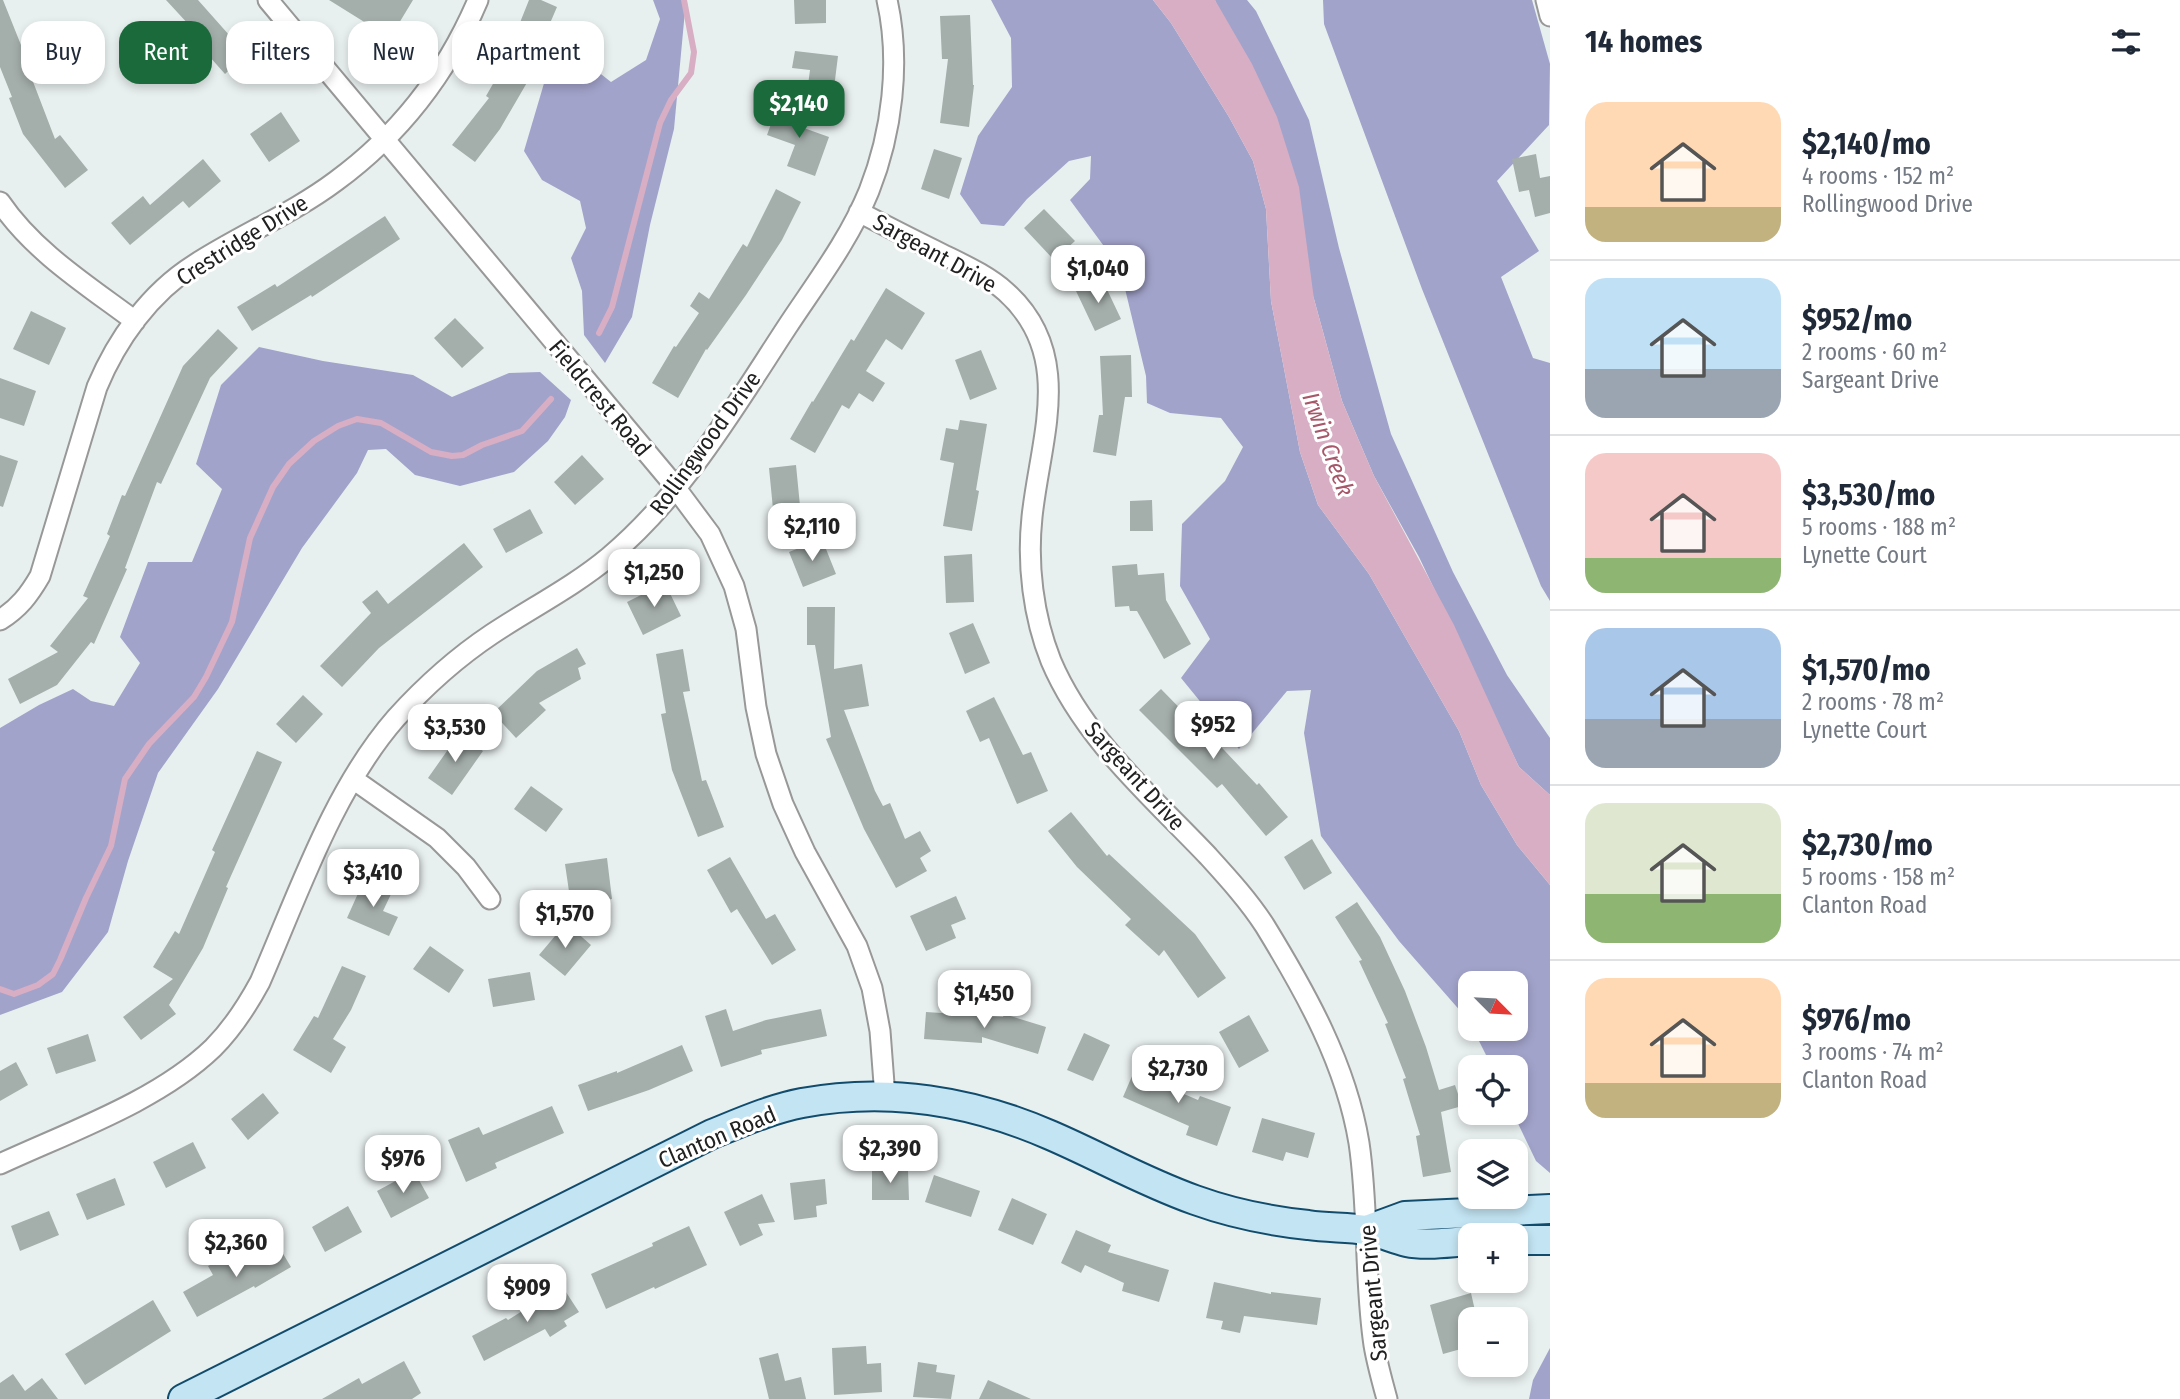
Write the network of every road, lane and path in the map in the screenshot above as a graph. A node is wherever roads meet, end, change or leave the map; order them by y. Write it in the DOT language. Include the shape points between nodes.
graph roads {
  1 [pos="268,0"];
  2 [pos="478,0"];
  3 [pos="887,0"];
  4 [pos="1546,0"];
  5 [pos="1550,16"];
  6 [pos="385,141"];
  7 [pos="0,202"];
  8 [pos="859,212"];
  9 [pos="135,321"];
  10 [pos="677,489"];
  11 [pos="0,620"];
  12 [pos="353,779"];
  13 [pos="490,899"];
  14 [pos="885,1097"];
  15 [pos="0,1164"];
  16 [pos="1550,1209"];
  17 [pos="1367,1230"];
  18 [pos="1528,1240"];
  19 [pos="1550,1240"];
  20 [pos="1458,1241"];
  21 [pos="183,1399"];
  22 [pos="1387,1399"];
  1 -- 6 [label="street, Fieldcrest Road"];
  2 -- 6 [label="street, Crestridge Drive" via="432,84"];
  3 -- 8 [label="street, Rollingwood Drive" via="893,56 888,124"];
  4 -- 5 [label="street"];
  6 -- 9 [label="street, Crestridge Drive" via="334,183 194,265"];
  6 -- 10 [label="street, Fieldcrest Road"];
  7 -- 9 [label="street" via="48,255"];
  8 -- 10 [label="street, Rollingwood Drive"];
  8 -- 17 [label="street, Sargeant Drive" via="985,275 1007,293 1032,326 1045,359 1049,404 1032,517 1031,576 1051,660 1095,736 1228,878 1262,921 1302,987 1345,1086 1358,1138"];
  9 -- 11 [label="street, Crestridge Drive" via="97,387 40,576 15,611"];
  10 -- 12 [label="street, Rollingwood Drive" via="608,558 436,676 394,720"];
  10 -- 14 [label="street, Fieldcrest Road" via="710,534 734,586 746,629 766,754 783,804 857,946 872,988"];
  12 -- 13 [label="street" via="437,838"];
  12 -- 15 [label="street, Rollingwood Drive" via="328,824 260,982 219,1041 164,1086"];
  14 -- 17 [label="main road, Clanton Road" via="953,1104 1002,1116 1153,1185 1255,1218"];
  14 -- 21 [label="main road, Clanton Road" via="802,1103 724,1129"];
  16 -- 17 [label="main road, Clanton Road" via="1405,1216"];
  17 -- 20 [label="main road, Clanton Road" via="1409,1242"];
  17 -- 22 [label="street, Sargeant Drive" via="1374,1347"];
  18 -- 19 [label="main road"];
}
